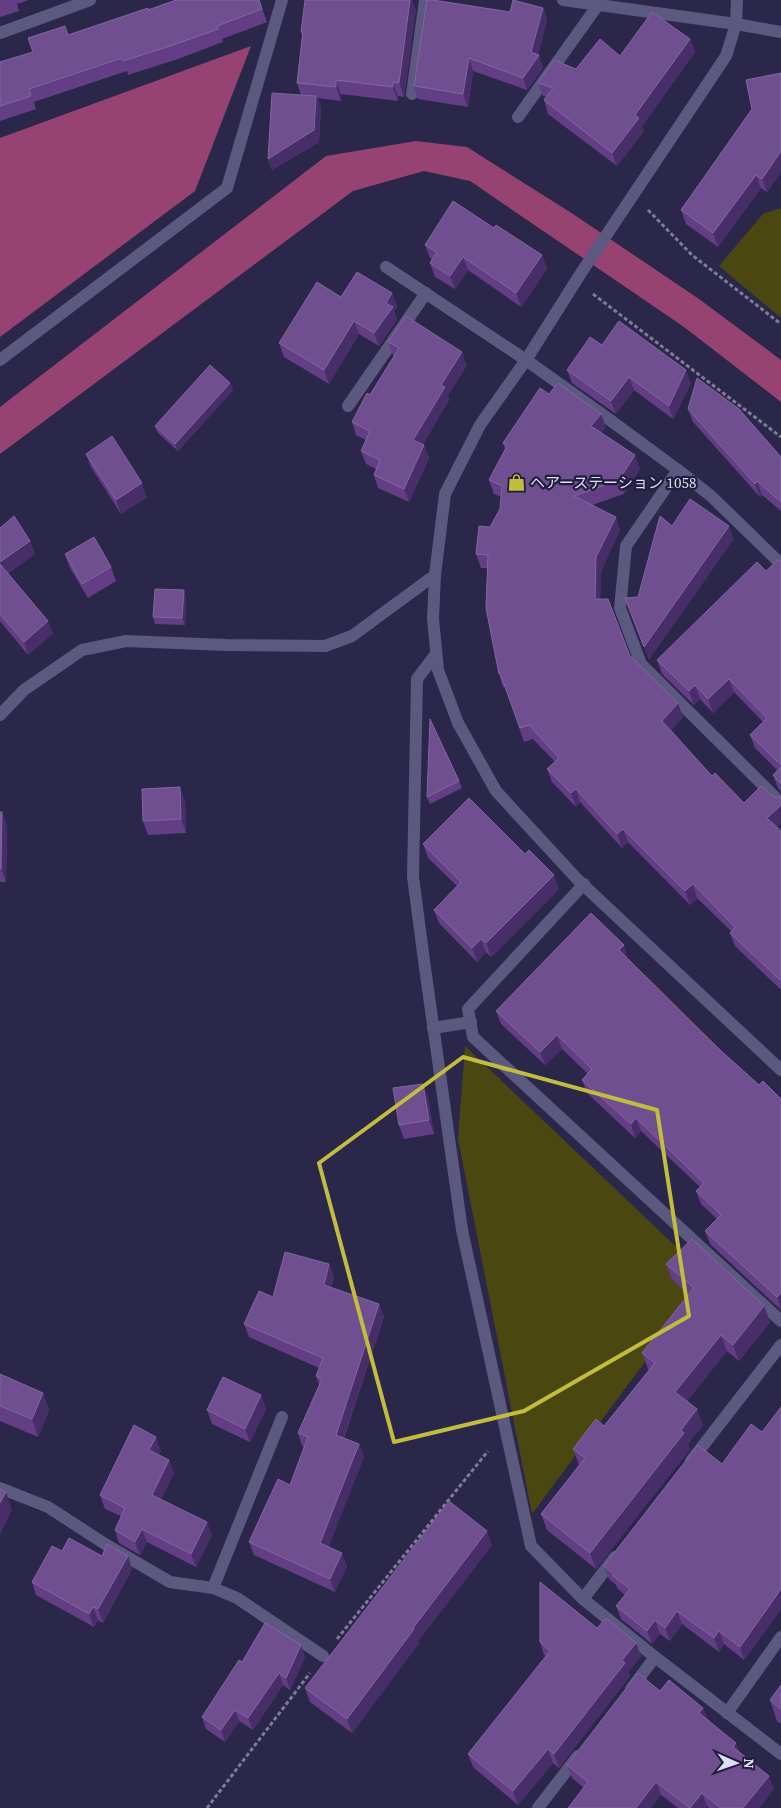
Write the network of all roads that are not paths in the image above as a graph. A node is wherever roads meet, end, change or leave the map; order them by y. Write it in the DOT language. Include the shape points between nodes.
graph roads {
  1 [pos="90,0"];
  2 [pos="282,0"];
  3 [pos="425,0"];
  4 [pos="562,0"];
  5 [pos="737,0"];
  6 [pos="598,5"];
  7 [pos="736,24"];
  8 [pos="781,32"];
  9 [pos="0,33"];
  10 [pos="412,94"];
  11 [pos="518,117"];
  12 [pos="386,266"];
  13 [pos="426,293"];
  14 [pos="0,360"];
  15 [pos="526,360"];
  16 [pos="348,406"];
  17 [pos="678,470"];
  18 [pos="781,564"];
  19 [pos="434,576"];
  20 [pos="436,654"];
  21 [pos="0,715"];
  22 [pos="781,803"];
  23 [pos="584,884"];
  24 [pos="471,1022"];
  25 [pos="434,1028"];
  26 [pos="781,1070"];
  27 [pos="781,1320"];
  28 [pos="781,1345"];
  29 [pos="282,1417"];
  30 [pos="685,1468"];
  31 [pos="0,1488"];
  32 [pos="625,1545"];
  33 [pos="213,1588"];
  34 [pos="583,1599"];
  35 [pos="781,1637"];
  36 [pos="323,1656"];
  37 [pos="655,1657"];
  38 [pos="626,1695"];
  39 [pos="727,1713"];
  40 [pos="585,1748"];
  41 [pos="781,1754"];
  42 [pos="538,1808"];
  1 -- 9 [label="street"];
  2 -- 14 [label="street" via="226,188"];
  3 -- 10 [label="street"];
  4 -- 6 [label="street"];
  5 -- 7 [label="street"];
  6 -- 7 [label="street"];
  6 -- 11 [label="street"];
  7 -- 8 [label="street"];
  7 -- 15 [label="street" via="726,56"];
  12 -- 13 [label="street"];
  13 -- 15 [label="street"];
  13 -- 16 [label="street"];
  15 -- 17 [label="street"];
  15 -- 19 [label="street" via="480,425 445,494"];
  17 -- 18 [label="street" via="711,496"];
  17 -- 22 [label="street" via="626,546 620,608 641,664"];
  19 -- 20 [label="street"];
  19 -- 21 [label="street" via="352,636 325,646 126,642 82,650 24,690"];
  20 -- 23 [label="street" via="438,670 458,723 496,791"];
  20 -- 25 [label="street" via="417,679 413,877"];
  23 -- 24 [label="street" via="468,1009"];
  23 -- 26 [label="street"];
  24 -- 25 [label="street"];
  24 -- 27 [label="street" via="473,1037"];
  25 -- 34 [label="street" via="462,1230 532,1546"];
  28 -- 30 [label="street"];
  29 -- 33 [label="street"];
  31 -- 33 [label="street" via="48,1507 170,1582"];
  32 -- 34 [label="street"];
  33 -- 36 [label="street" via="237,1598"];
  34 -- 37 [label="street"];
  35 -- 39 [label="street"];
  37 -- 38 [label="street"];
  37 -- 39 [label="street"];
  39 -- 41 [label="street"];
  40 -- 42 [label="street"];
}
